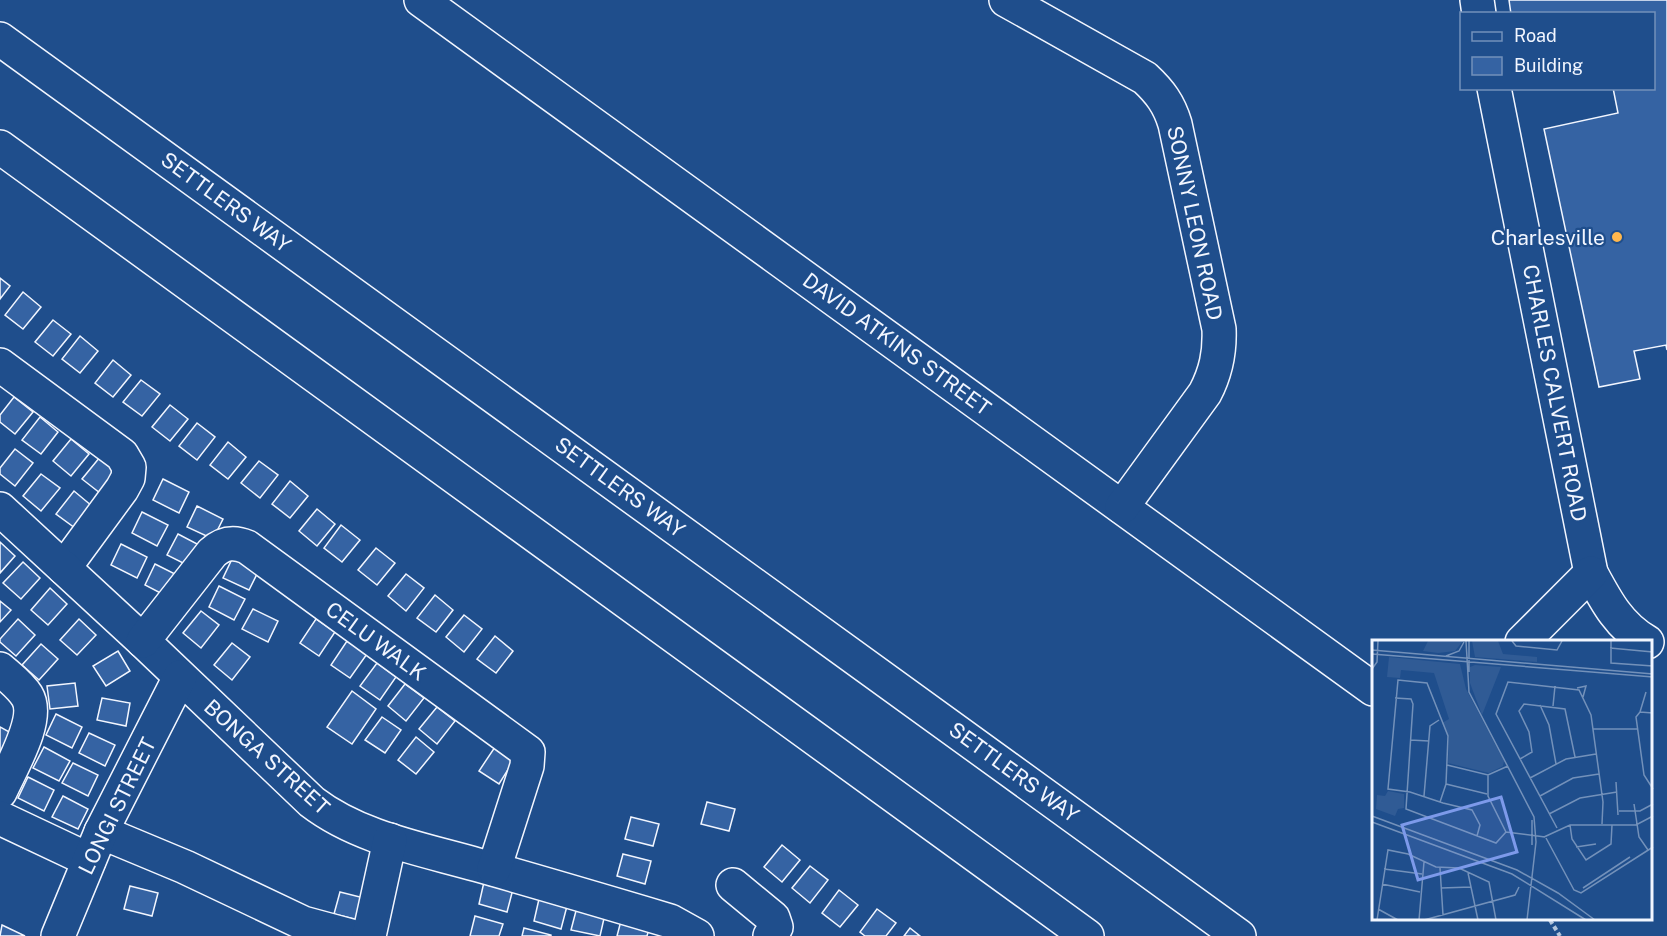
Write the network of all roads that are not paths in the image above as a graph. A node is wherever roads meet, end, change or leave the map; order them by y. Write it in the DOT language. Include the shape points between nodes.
graph roads {
  1 [pos="421,0"];
  2 [pos="1005,0"];
  3 [pos="0,39"];
  4 [pos="1494,90"];
  5 [pos="0,147"];
  6 [pos="0,365"];
  7 [pos="1122,507"];
  8 [pos="0,509"];
  9 [pos="64,568"];
  10 [pos="1591,573"];
  11 [pos="1524,640"];
  12 [pos="1645,640"];
  13 [pos="143,641"];
  14 [pos="1652,644"];
  15 [pos="1667,652"];
  16 [pos="0,669"];
  17 [pos="180,677"];
  18 [pos="1372,688"];
  19 [pos="0,792"];
  20 [pos="0,818"];
  21 [pos="390,840"];
  22 [pos="95,846"];
  23 [pos="494,869"];
  24 [pos="733,885"];
  25 [pos="302,930"];
  26 [pos="58,936"];
  27 [pos="351,936"];
  28 [pos="369,936"];
  29 [pos="697,936"];
  30 [pos="770,936"];
  31 [pos="1087,936"];
  32 [pos="1239,936"];
  1 -- 7 [label="main road, DAVID ATKINS STREET"];
  2 -- 7 [label="main road, SONNY LEON ROAD" via="1145,78 1165,101 1174,124 1220,346 1205,393"];
  3 -- 32 [label="main road, SETTLERS WAY"];
  4 -- 10 [label="main road, CHARLES CALVERT ROAD"];
  5 -- 31 [label="main road"];
  6 -- 9 [label="main road" via="122,455 129,467 122,489"];
  7 -- 18 [label="main road, DAVID ATKINS STREET"];
  8 -- 9 [label="main road, BONGA STREET"];
  9 -- 13 [label="main road, BONGA STREET"];
  10 -- 11 [label="main road"];
  10 -- 12 [label="main road, CHARLES CALVERT ROAD" via="1617,618"];
  13 -- 17 [label="main road, BONGA STREET"];
  13 -- 23 [label="main road, CELU WALK" via="221,544 247,547 528,752"];
  14 -- 15 [label="main road, CHARLES CALVERT ROAD"];
  16 -- 19 [label="main road" via="28,697 31,709 25,736"];
  17 -- 21 [label="main road, BONGA STREET" via="328,815"];
  17 -- 22 [label="main road, LONGI STREET"];
  20 -- 22 [label="main road"];
  21 -- 23 [label="main road, BONGA STREET"];
  21 -- 28 [label="main road"];
  22 -- 25 [label="main road" via="186,867"];
  22 -- 26 [label="main road, LONGI STREET"];
  23 -- 29 [label="main road, BONGA STREET" via="670,921"];
  24 -- 30 [label="main road" via="773,918 776,927"];
  25 -- 27 [label="main road"];
}
